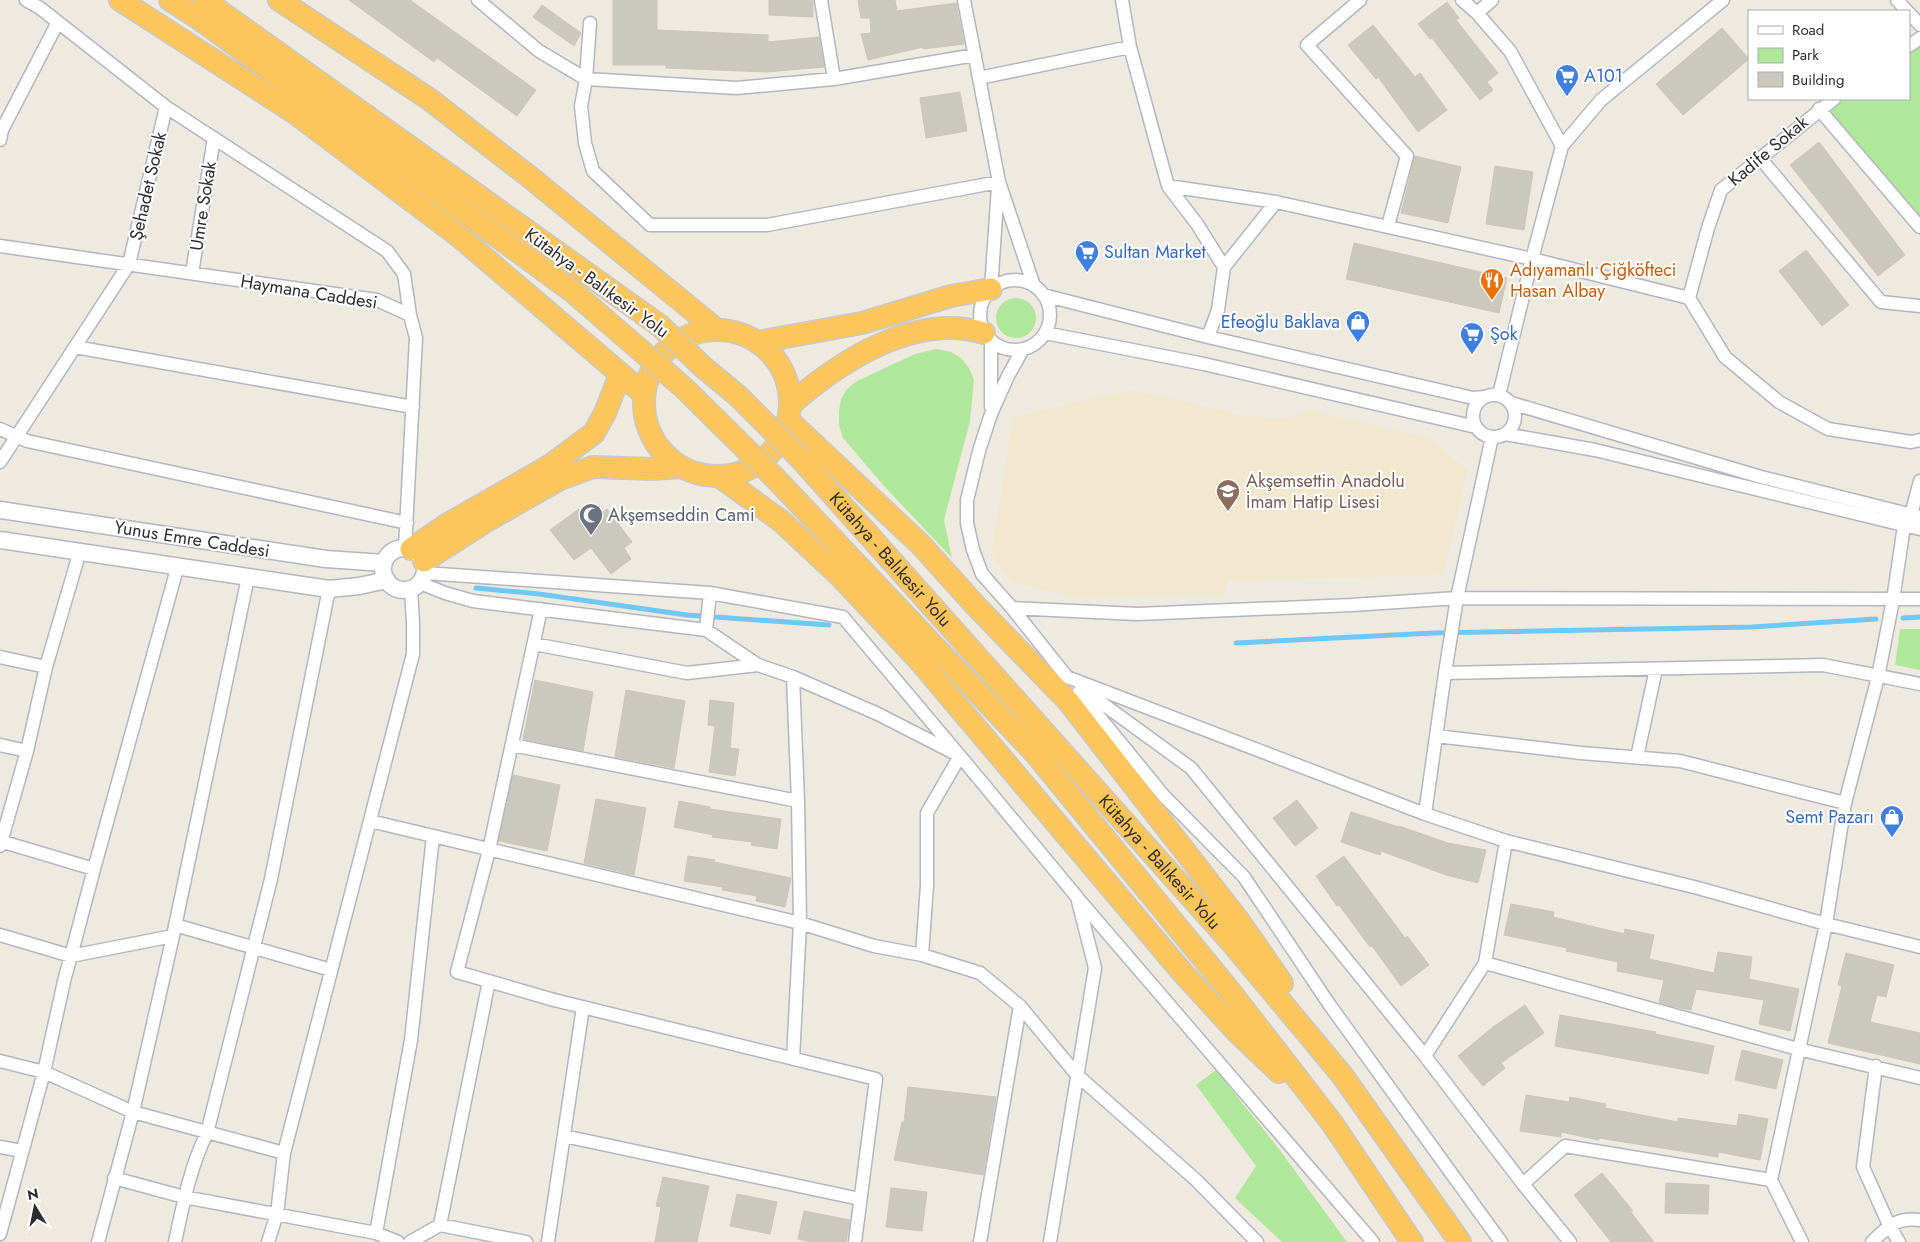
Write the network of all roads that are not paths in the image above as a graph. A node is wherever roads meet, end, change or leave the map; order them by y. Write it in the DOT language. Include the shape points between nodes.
graph roads {
  1 [pos="26,0"];
  2 [pos="120,0"];
  3 [pos="170,0"];
  4 [pos="204,0"];
  5 [pos="279,0"];
  6 [pos="478,0"];
  7 [pos="821,0"];
  8 [pos="964,0"];
  9 [pos="1122,0"];
  10 [pos="1360,0"];
  11 [pos="1462,0"];
  12 [pos="1492,0"];
  13 [pos="1723,0"];
  14 [pos="1897,0"];
  15 [pos="1906,10"];
  16 [pos="1477,13"];
  17 [pos="1910,14"];
  18 [pos="58,22"];
  19 [pos="590,23"];
  20 [pos="1920,24"];
  21 [pos="1130,47"];
  22 [pos="975,55"];
  23 [pos="979,78"];
  24 [pos="586,79"];
  25 [pos="834,80"];
  26 [pos="1832,100"];
  27 [pos="166,107"];
  28 [pos="1819,109"];
  29 [pos="1,133"];
  30 [pos="214,138"];
  31 [pos="1562,146"];
  32 [pos="1760,158"];
  33 [pos="999,182"];
  34 [pos="1168,186"];
  35 [pos="1276,202"];
  36 [pos="1388,226"];
  37 [pos="1920,227"];
  38 [pos="0,246"];
  39 [pos="1532,259"];
  40 [pos="129,264"];
  41 [pos="1224,267"];
  42 [pos="192,273"];
  43 [pos="991,290"];
  44 [pos="1039,291"];
  45 [pos="1689,298"];
  46 [pos="1920,306"];
  47 [pos="410,315"];
  48 [pos="717,330"];
  49 [pos="1045,333"];
  50 [pos="1208,336"];
  51 [pos="987,337"];
  52 [pos="758,342"];
  53 [pos="75,347"];
  54 [pos="1023,349"];
  55 [pos="620,375"];
  56 [pos="644,394"];
  57 [pos="1499,395"];
  58 [pos="1485,397"];
  59 [pos="1511,403"];
  60 [pos="412,407"];
  61 [pos="789,412"];
  62 [pos="991,414"];
  63 [pos="1476,427"];
  64 [pos="0,429"];
  65 [pos="16,436"];
  66 [pos="1498,436"];
  67 [pos="1920,440"];
  68 [pos="0,462"];
  69 [pos="681,467"];
  70 [pos="720,476"];
  71 [pos="1920,481"];
  72 [pos="0,510"];
  73 [pos="1915,516"];
  74 [pos="407,523"];
  75 [pos="1904,526"];
  76 [pos="1920,529"];
  77 [pos="0,540"];
  78 [pos="80,551"];
  79 [pos="384,563"];
  80 [pos="178,565"];
  81 [pos="416,567"];
  82 [pos="248,577"];
  83 [pos="387,580"];
  84 [pos="329,589"];
  85 [pos="710,593"];
  86 [pos="1456,598"];
  87 [pos="1920,599"];
  88 [pos="1893,600"];
  89 [pos="1012,608"];
  90 [pos="541,609"];
  91 [pos="706,630"];
  92 [pos="534,644"];
  93 [pos="0,657"];
  94 [pos="758,665"];
  95 [pos="46,667"];
  96 [pos="1656,669"];
  97 [pos="1445,673"];
  98 [pos="793,677"];
  99 [pos="1878,677"];
  100 [pos="1067,678"];
  101 [pos="1920,684"];
  102 [pos="1436,736"];
  103 [pos="0,745"];
  104 [pos="512,745"];
  105 [pos="27,751"];
  106 [pos="960,756"];
  107 [pos="1637,757"];
  108 [pos="798,800"];
  109 [pos="1845,803"];
  110 [pos="1425,814"];
  111 [pos="370,821"];
  112 [pos="433,836"];
  113 [pos="1506,841"];
  114 [pos="0,842"];
  115 [pos="489,850"];
  116 [pos="94,869"];
  117 [pos="1077,897"];
  118 [pos="800,923"];
  119 [pos="1826,924"];
  120 [pos="174,930"];
  121 [pos="0,935"];
  122 [pos="1920,947"];
  123 [pos="254,949"];
  124 [pos="922,955"];
  125 [pos="71,956"];
  126 [pos="1485,963"];
  127 [pos="331,970"];
  128 [pos="489,981"];
  129 [pos="1020,1006"];
  130 [pos="583,1007"];
  131 [pos="1798,1049"];
  132 [pos="1424,1056"];
  133 [pos="793,1059"];
  134 [pos="0,1061"];
  135 [pos="1876,1066"];
  136 [pos="44,1072"];
  137 [pos="1077,1075"];
  138 [pos="1342,1075"];
  139 [pos="1920,1078"];
  140 [pos="133,1112"];
  141 [pos="1332,1123"];
  142 [pos="207,1134"];
  143 [pos="564,1136"];
  144 [pos="0,1147"];
  145 [pos="22,1152"];
  146 [pos="284,1153"];
  147 [pos="114,1178"];
  148 [pos="1770,1180"];
  149 [pos="1523,1184"];
  150 [pos="184,1197"];
  151 [pos="860,1199"];
  152 [pos="277,1214"];
  153 [pos="1920,1220"];
  154 [pos="440,1225"];
  155 [pos="1889,1225"];
  156 [pos="376,1233"];
  157 [pos="0,1234"];
  158 [pos="98,1242"];
  159 [pos="175,1242"];
  160 [pos="268,1242"];
  161 [pos="398,1242"];
  162 [pos="410,1242"];
  163 [pos="526,1242"];
  164 [pos="548,1242"];
  165 [pos="855,1242"];
  166 [pos="980,1242"];
  167 [pos="1050,1242"];
  168 [pos="1257,1242"];
  169 [pos="1373,1242"];
  170 [pos="1412,1242"];
  171 [pos="1460,1242"];
  172 [pos="1501,1242"];
  173 [pos="1570,1242"];
  174 [pos="1802,1242"];
  175 [pos="1872,1242"];
  176 [pos="1899,1242"];
  1 -- 18 [label="street"];
  2 -- 55 [label="highway" via="295,113 342,148 460,237"];
  3 -- 141 [label="highway, Kütahya - Balıkesir Yolu, bridge" via="572,291 684,388 775,478 1035,754 1229,990"];
  4 -- 138 [label="highway, Kütahya - Balıkesir Yolu, bridge" via="659,325 738,396 800,458 1232,942"];
  5 -- 48 [label="highway" via="429,99"];
  6 -- 24 [label="street" via="539,51"];
  7 -- 25 [label="street"];
  8 -- 22 [label="street"];
  9 -- 21 [label="street"];
  10 -- 36 [label="street" via="1308,45 1407,156"];
  11 -- 16 [label="street"];
  12 -- 16 [label="street"];
  13 -- 31 [label="street" via="1602,100"];
  14 -- 15 [label="street"];
  16 -- 31 [label="street" via="1510,51"];
  17 -- 20 [label="street"];
  18 -- 27 [label="street"];
  18 -- 29 [label="street"];
  19 -- 24 [label="street"];
  21 -- 23 [label="street"];
  21 -- 34 [label="street"];
  22 -- 23 [label="street"];
  22 -- 25 [label="street"];
  23 -- 33 [label="street"];
  24 -- 25 [label="street" via="736,88"];
  24 -- 33 [label="street" via="581,106 585,142 593,171 650,225 767,226"];
  26 -- 28 [label="street, Kadife Sokak"];
  27 -- 30 [label="street"];
  27 -- 40 [label="street, Şehadet Sokak"];
  28 -- 32 [label="street, Kadife Sokak"];
  28 -- 37 [label="street"];
  30 -- 42 [label="street, Umre Sokak"];
  30 -- 47 [label="street" via="387,252 404,274"];
  31 -- 39 [label="street"];
  32 -- 45 [label="street, Kadife Sokak" via="1721,190"];
  32 -- 46 [label="street" via="1880,302"];
  33 -- 43 [label="street"];
  33 -- 44 [label="street"];
  34 -- 35 [label="street"];
  34 -- 41 [label="street"];
  35 -- 36 [label="street"];
  35 -- 41 [label="street"];
  36 -- 39 [label="street"];
  38 -- 40 [label="street, Haymana Caddesi"];
  39 -- 45 [label="street"];
  39 -- 57 [label="street"];
  40 -- 42 [label="street, Haymana Caddesi"];
  40 -- 53 [label="street, Şehadet Sokak"];
  41 -- 50 [label="street" via="1218,310"];
  42 -- 47 [label="street, Haymana Caddesi" via="376,300"];
  43 -- 44 [label="street" via="1012,280 1024,282"];
  43 -- 51 [label="street" via="980,310 980,321"];
  43 -- 52 [label="highway" via="951,296 862,323"];
  44 -- 49 [label="street" via="1048,304 1050,314"];
  44 -- 50 [label="street"];
  45 -- 67 [label="street" via="1726,356 1779,402 1828,429 1911,442"];
  47 -- 60 [label="street" via="416,338"];
  48 -- 52 [label="highway" via="738,333"];
  48 -- 56 [label="highway" via="696,333 677,342 661,356 650,374"];
  49 -- 54 [label="street" via="1032,346"];
  49 -- 63 [label="street" via="1204,364"];
  50 -- 58 [label="street" via="1473,398"];
  51 -- 54 [label="street" via="1001,348"];
  51 -- 61 [label="highway" via="967,329 938,328 904,336 839,367 817,382"];
  51 -- 62 [label="street"];
  52 -- 61 [label="highway" via="772,354 782,370 788,386"];
  53 -- 60 [label="street"];
  53 -- 65 [label="street, Şehadet Sokak"];
  54 -- 62 [label="street"];
  55 -- 56 [label="highway"];
  55 -- 81 [label="highway" via="594,433 551,465 448,524"];
  56 -- 69 [label="highway" via="645,416 651,436 664,454"];
  57 -- 58 [label="street"];
  57 -- 59 [label="street"];
  58 -- 63 [label="street" via="1475,407"];
  59 -- 66 [label="street" via="1515,410 1514,424"];
  59 -- 73 [label="street" via="1761,477"];
  60 -- 74 [label="street"];
  61 -- 70 [label="highway" via="782,438 770,453 756,465"];
  61 -- 138 [label="highway" via="921,545 1068,702 1239,921"];
  62 -- 89 [label="street" via="972,474 967,524 982,574"];
  63 -- 66 [label="street" via="1480,432"];
  64 -- 65 [label="street"];
  65 -- 68 [label="street, Şehadet Sokak"];
  65 -- 74 [label="street"];
  66 -- 75 [label="street" via="1595,450"];
  66 -- 86 [label="street"];
  69 -- 70 [label="highway" via="700,474"];
  69 -- 81 [label="highway" via="593,467 577,473 488,520"];
  70 -- 141 [label="highway" via="781,521 840,576 918,660 1182,972 1236,1031"];
  71 -- 73 [label="street"];
  72 -- 79 [label="street, Yunus Emre Caddesi" via="326,559"];
  73 -- 75 [label="street"];
  74 -- 81 [label="street"];
  75 -- 76 [label="street"];
  75 -- 88 [label="street"];
  77 -- 78 [label="street"];
  78 -- 80 [label="street"];
  78 -- 95 [label="street"];
  79 -- 81 [label="street" via="397,550"];
  79 -- 83 [label="street"];
  80 -- 82 [label="street"];
  80 -- 116 [label="street"];
  81 -- 83 [label="street" via="402,590"];
  81 -- 85 [label="street"];
  81 -- 90 [label="street" via="445,593 473,601"];
  81 -- 111 [label="street" via="413,654"];
  82 -- 84 [label="street"];
  82 -- 120 [label="street"];
  83 -- 84 [label="street"];
  84 -- 123 [label="street" via="272,879"];
  85 -- 91 [label="street"];
  85 -- 106 [label="street" via="843,617"];
  86 -- 88 [label="street"];
  86 -- 89 [label="street" via="1137,614"];
  86 -- 97 [label="street"];
  87 -- 88 [label="street"];
  88 -- 99 [label="street"];
  89 -- 100 [label="street"];
  90 -- 91 [label="street"];
  90 -- 92 [label="street"];
  91 -- 94 [label="street"];
  92 -- 94 [label="street" via="687,674"];
  92 -- 104 [label="street"];
  93 -- 95 [label="street"];
  94 -- 98 [label="street"];
  95 -- 105 [label="street"];
  96 -- 97 [label="street"];
  96 -- 99 [label="street" via="1823,665"];
  96 -- 107 [label="street"];
  97 -- 102 [label="street"];
  98 -- 106 [label="street" via="878,714"];
  98 -- 108 [label="street"];
  99 -- 101 [label="street"];
  99 -- 109 [label="street"];
  100 -- 110 [label="street"];
  100 -- 132 [label="street" via="1191,768"];
  100 -- 172 [label="street" via="1164,796 1244,877 1329,1004"];
  102 -- 107 [label="street"];
  102 -- 110 [label="street"];
  103 -- 105 [label="street"];
  104 -- 108 [label="street"];
  104 -- 115 [label="street"];
  105 -- 114 [label="street"];
  106 -- 117 [label="street"];
  106 -- 124 [label="street" via="927,813"];
  107 -- 109 [label="street" via="1680,761"];
  108 -- 118 [label="street"];
  109 -- 119 [label="street"];
  110 -- 113 [label="street"];
  111 -- 112 [label="street"];
  111 -- 127 [label="street"];
  112 -- 115 [label="street"];
  112 -- 156 [label="street" via="411,1040"];
  113 -- 119 [label="street" via="1698,888"];
  113 -- 126 [label="street"];
  114 -- 116 [label="street"];
  115 -- 118 [label="street"];
  115 -- 128 [label="street" via="458,972"];
  116 -- 125 [label="street"];
  117 -- 137 [label="street" via="1095,968"];
  117 -- 169 [label="street"];
  118 -- 124 [label="street" via="874,946"];
  118 -- 133 [label="street"];
  119 -- 122 [label="street"];
  119 -- 131 [label="street"];
  120 -- 123 [label="street"];
  120 -- 125 [label="street"];
  120 -- 140 [label="street"];
  121 -- 125 [label="street"];
  123 -- 127 [label="street"];
  123 -- 142 [label="street"];
  124 -- 129 [label="street" via="980,973"];
  125 -- 136 [label="street"];
  126 -- 131 [label="street"];
  126 -- 132 [label="street"];
  127 -- 146 [label="street"];
  128 -- 130 [label="street"];
  128 -- 154 [label="street"];
  129 -- 137 [label="street"];
  129 -- 166 [label="street"];
  130 -- 133 [label="street"];
  130 -- 143 [label="street"];
  131 -- 135 [label="street"];
  131 -- 148 [label="street"];
  132 -- 149 [label="street"];
  133 -- 151 [label="street" via="876,1080"];
  134 -- 136 [label="street"];
  135 -- 139 [label="street"];
  135 -- 155 [label="street" via="1863,1167"];
  136 -- 140 [label="street"];
  136 -- 145 [label="street"];
  137 -- 167 [label="street"];
  137 -- 168 [label="street" via="1196,1180"];
  138 -- 171 [label="highway, Kütahya - Balıkesir Yolu"];
  140 -- 142 [label="street"];
  140 -- 147 [label="street"];
  141 -- 170 [label="highway, Kütahya - Balıkesir Yolu"];
  142 -- 146 [label="street"];
  142 -- 150 [label="street"];
  143 -- 151 [label="street"];
  143 -- 164 [label="street"];
  144 -- 145 [label="street"];
  145 -- 157 [label="street"];
  146 -- 152 [label="street"];
  147 -- 150 [label="street"];
  147 -- 158 [label="street"];
  148 -- 149 [label="street" via="1565,1146"];
  148 -- 174 [label="street"];
  149 -- 173 [label="street"];
  150 -- 152 [label="street"];
  150 -- 159 [label="street"];
  151 -- 165 [label="street"];
  152 -- 156 [label="street"];
  152 -- 160 [label="street"];
  153 -- 155 [label="street" via="1908,1218"];
  154 -- 162 [label="street"];
  154 -- 163 [label="street"];
  155 -- 175 [label="street"];
  155 -- 176 [label="street"];
  156 -- 161 [label="street"];
}
